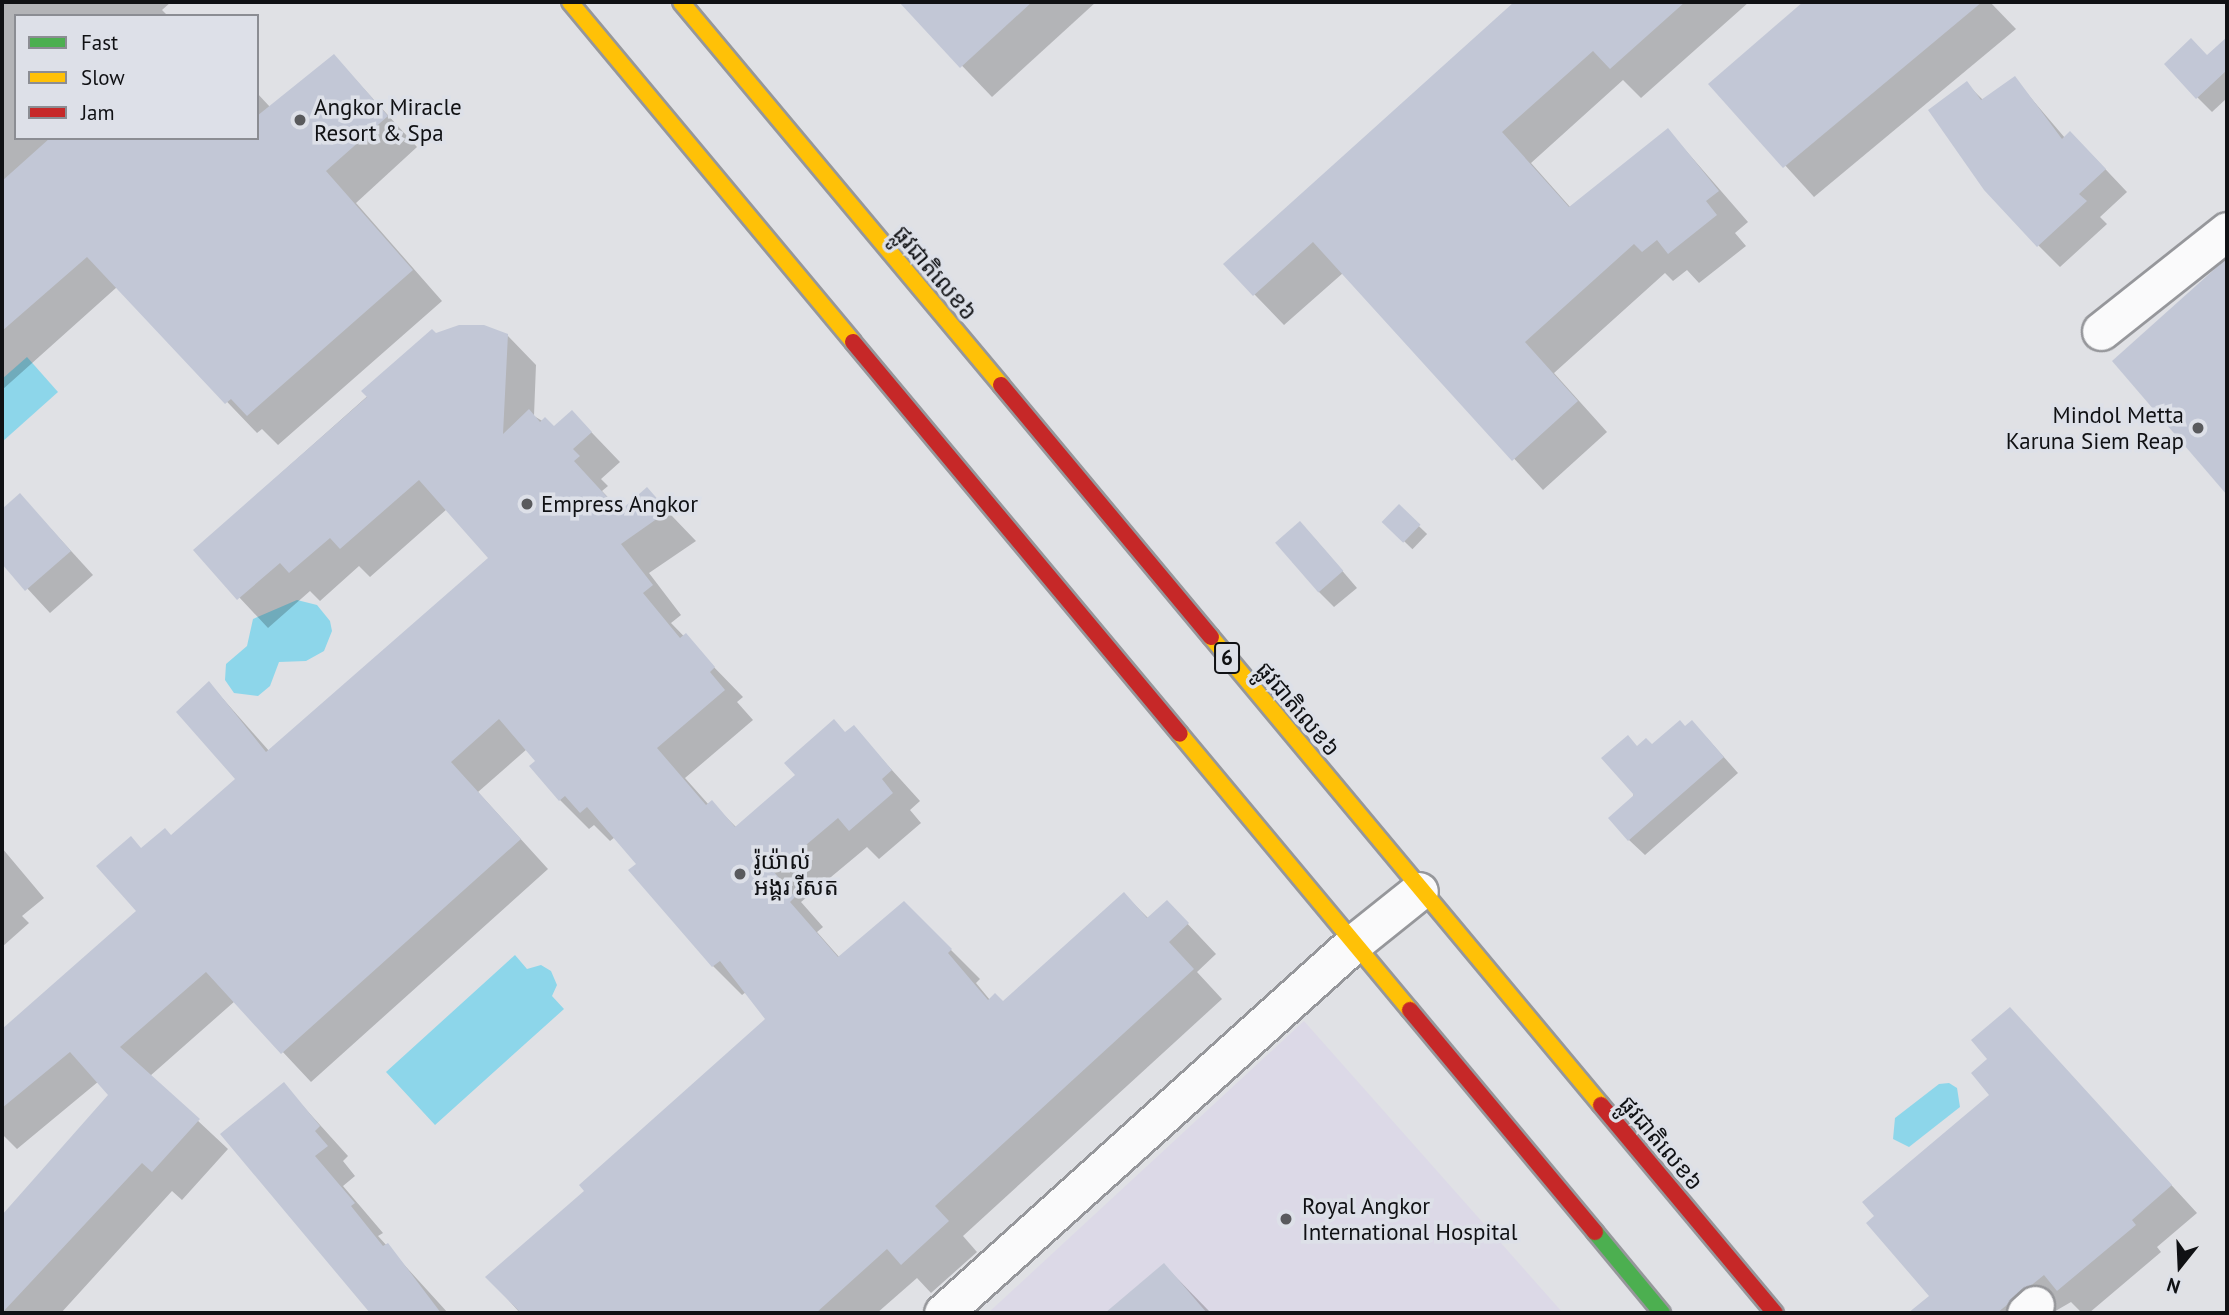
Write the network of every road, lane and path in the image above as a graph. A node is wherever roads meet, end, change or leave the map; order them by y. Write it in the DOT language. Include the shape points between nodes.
graph roads {
  1 [pos="570,2"];
  2 [pos="681,2"];
  3 [pos="2227,231"];
  4 [pos="2101,331"];
  5 [pos="1419,891"];
  6 [pos="1354,943"];
  7 [pos="943,1313"];
  8 [pos="1662,1313"];
  9 [pos="1775,1313"];
  1 -- 6 [label="highway"];
  2 -- 5 [label="highway, ផ្លូវជាតិលេខ៦ / 6"];
  3 -- 4 [label="street"];
  5 -- 6 [label="street"];
  5 -- 9 [label="highway, ផ្លូវជាតិលេខ៦ / 6"];
  6 -- 7 [label="street"];
  6 -- 8 [label="highway"];
}
